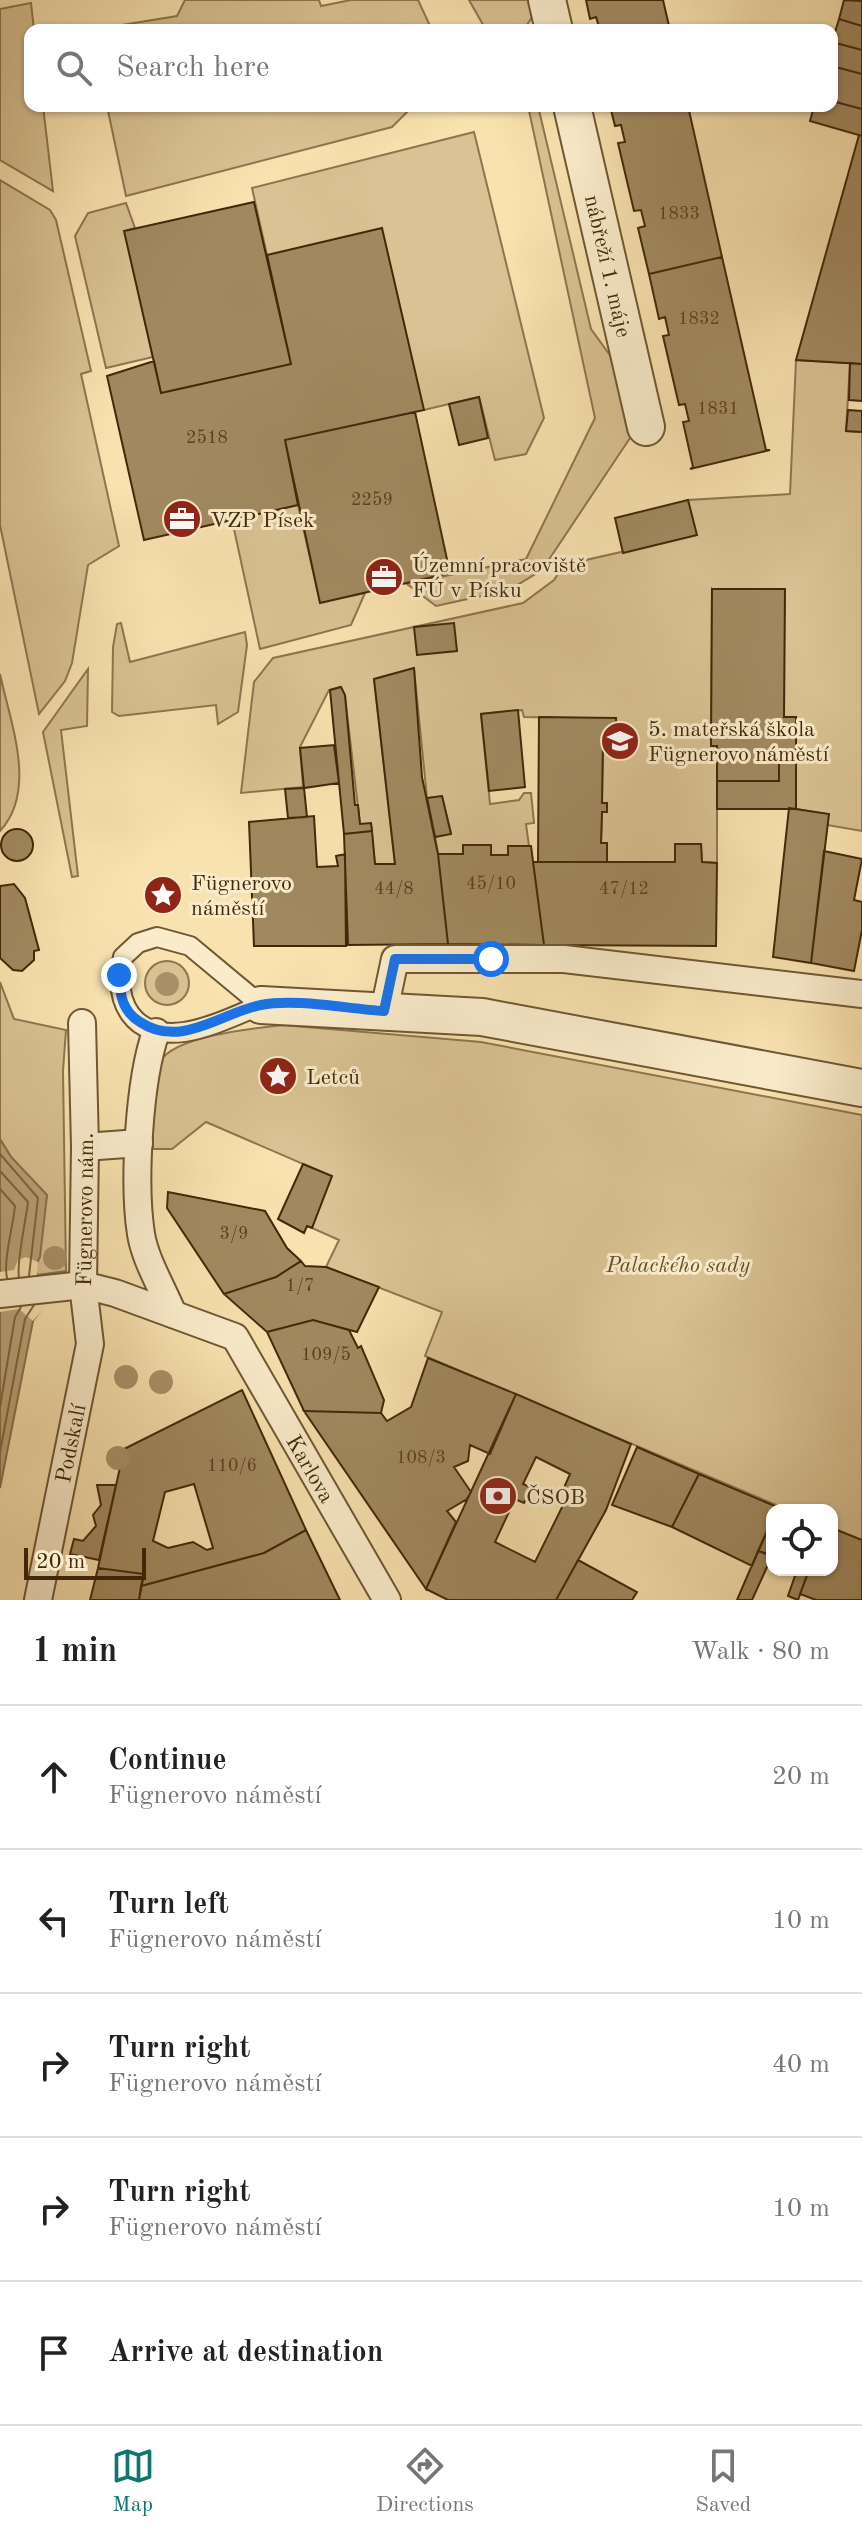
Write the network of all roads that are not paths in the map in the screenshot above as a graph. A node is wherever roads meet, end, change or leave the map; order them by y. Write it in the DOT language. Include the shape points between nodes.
graph roads {
  1 [pos="547,0"];
  2 [pos="553,24"];
  3 [pos="573,112"];
  4 [pos="646,427"];
  5 [pos="862,994"];
  6 [pos="261,1005"];
  7 [pos="384,1011"];
  8 [pos="82,1023"];
  9 [pos="156,1032"];
  10 [pos="862,1088"];
  11 [pos="139,1143"];
  12 [pos="85,1147"];
  13 [pos="83,1285"];
  14 [pos="0,1294"];
  15 [pos="173,1314"];
  16 [pos="235,1337"];
  17 [pos="38,1600"];
  18 [pos="387,1600"];
  1 -- 2 [label="street"];
  3 -- 4 [label="street, nábřeží 1. máje"];
  5 -- 7 [label="street" via="564,959 395,959"];
  6 -- 7 [label="street"];
  6 -- 9 [label="lane" via="184,1032"];
  6 -- 9 [label="lane" via="190,946 157,937 130,948 119,975 127,1011"];
  7 -- 10 [label="street" via="482,1017"];
  8 -- 12 [label="street, Fügnerovo nám."];
  9 -- 11 [label="street" via="147,1057"];
  11 -- 12 [label="street"];
  11 -- 15 [label="street" via="141,1235"];
  12 -- 13 [label="street, Fügnerovo nám."];
  13 -- 14 [label="street"];
  13 -- 15 [label="street, Fügnerovo nám."];
  13 -- 17 [label="street, Podskalí" via="90,1344"];
  15 -- 16 [label="street, Fügnerovo nám."];
  16 -- 18 [label="street, Karlova"];
}
